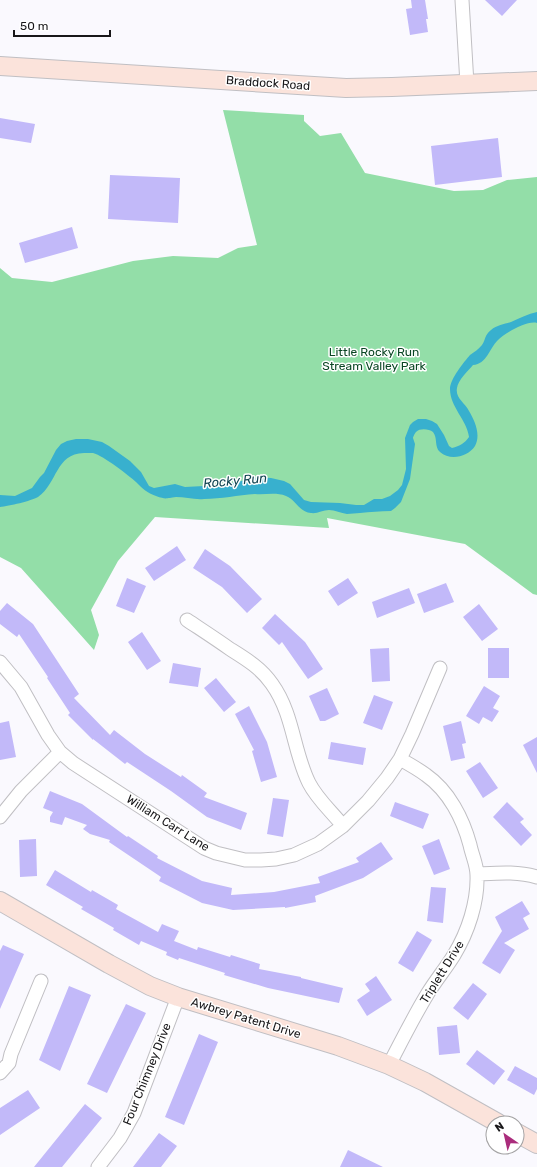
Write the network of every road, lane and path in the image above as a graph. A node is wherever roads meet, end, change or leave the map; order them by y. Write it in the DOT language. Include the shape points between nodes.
graph roads {
  1 [pos="462,0"];
  2 [pos="0,66"];
  3 [pos="537,81"];
  4 [pos="466,84"];
  5 [pos="187,620"];
  6 [pos="0,662"];
  7 [pos="440,668"];
  8 [pos="60,752"];
  9 [pos="400,759"];
  10 [pos="0,817"];
  11 [pos="343,826"];
  12 [pos="477,874"];
  13 [pos="537,877"];
  14 [pos="0,901"];
  15 [pos="41,982"];
  16 [pos="178,997"];
  17 [pos="389,1065"];
  18 [pos="0,1073"];
  19 [pos="485,1116"];
  20 [pos="525,1137"];
  21 [pos="537,1144"];
  22 [pos="98,1167"];
  1 -- 4 [label="street"];
  2 -- 4 [label="street, Braddock Road" via="346,88"];
  3 -- 4 [label="street, Braddock Road"];
  5 -- 11 [label="street" via="254,664 271,682 287,712 309,783"];
  6 -- 8 [label="street, William Carr Lane" via="20,687"];
  7 -- 9 [label="street, William Carr Lane"];
  8 -- 10 [label="street" via="20,791"];
  8 -- 11 [label="street, William Carr Lane" via="204,848 229,857 260,860 294,855 318,844"];
  9 -- 11 [label="street, William Carr Lane" via="368,801"];
  9 -- 12 [label="street, Triplett Drive" via="427,776 448,798 466,831"];
  12 -- 13 [label="street" via="522,874"];
  12 -- 17 [label="street, Triplett Drive" via="476,896 465,933 416,1014"];
  14 -- 16 [label="street, Awbrey Patent Drive" via="109,964 150,986"];
  15 -- 18 [label="street" via="9,1063"];
  16 -- 17 [label="street, Awbrey Patent Drive" via="338,1046"];
  16 -- 22 [label="street, Four Chimney Drive" via="134,1113 120,1138"];
  17 -- 19 [label="street, Awbrey Patent Drive"];
  20 -- 21 [label="street"];
}
